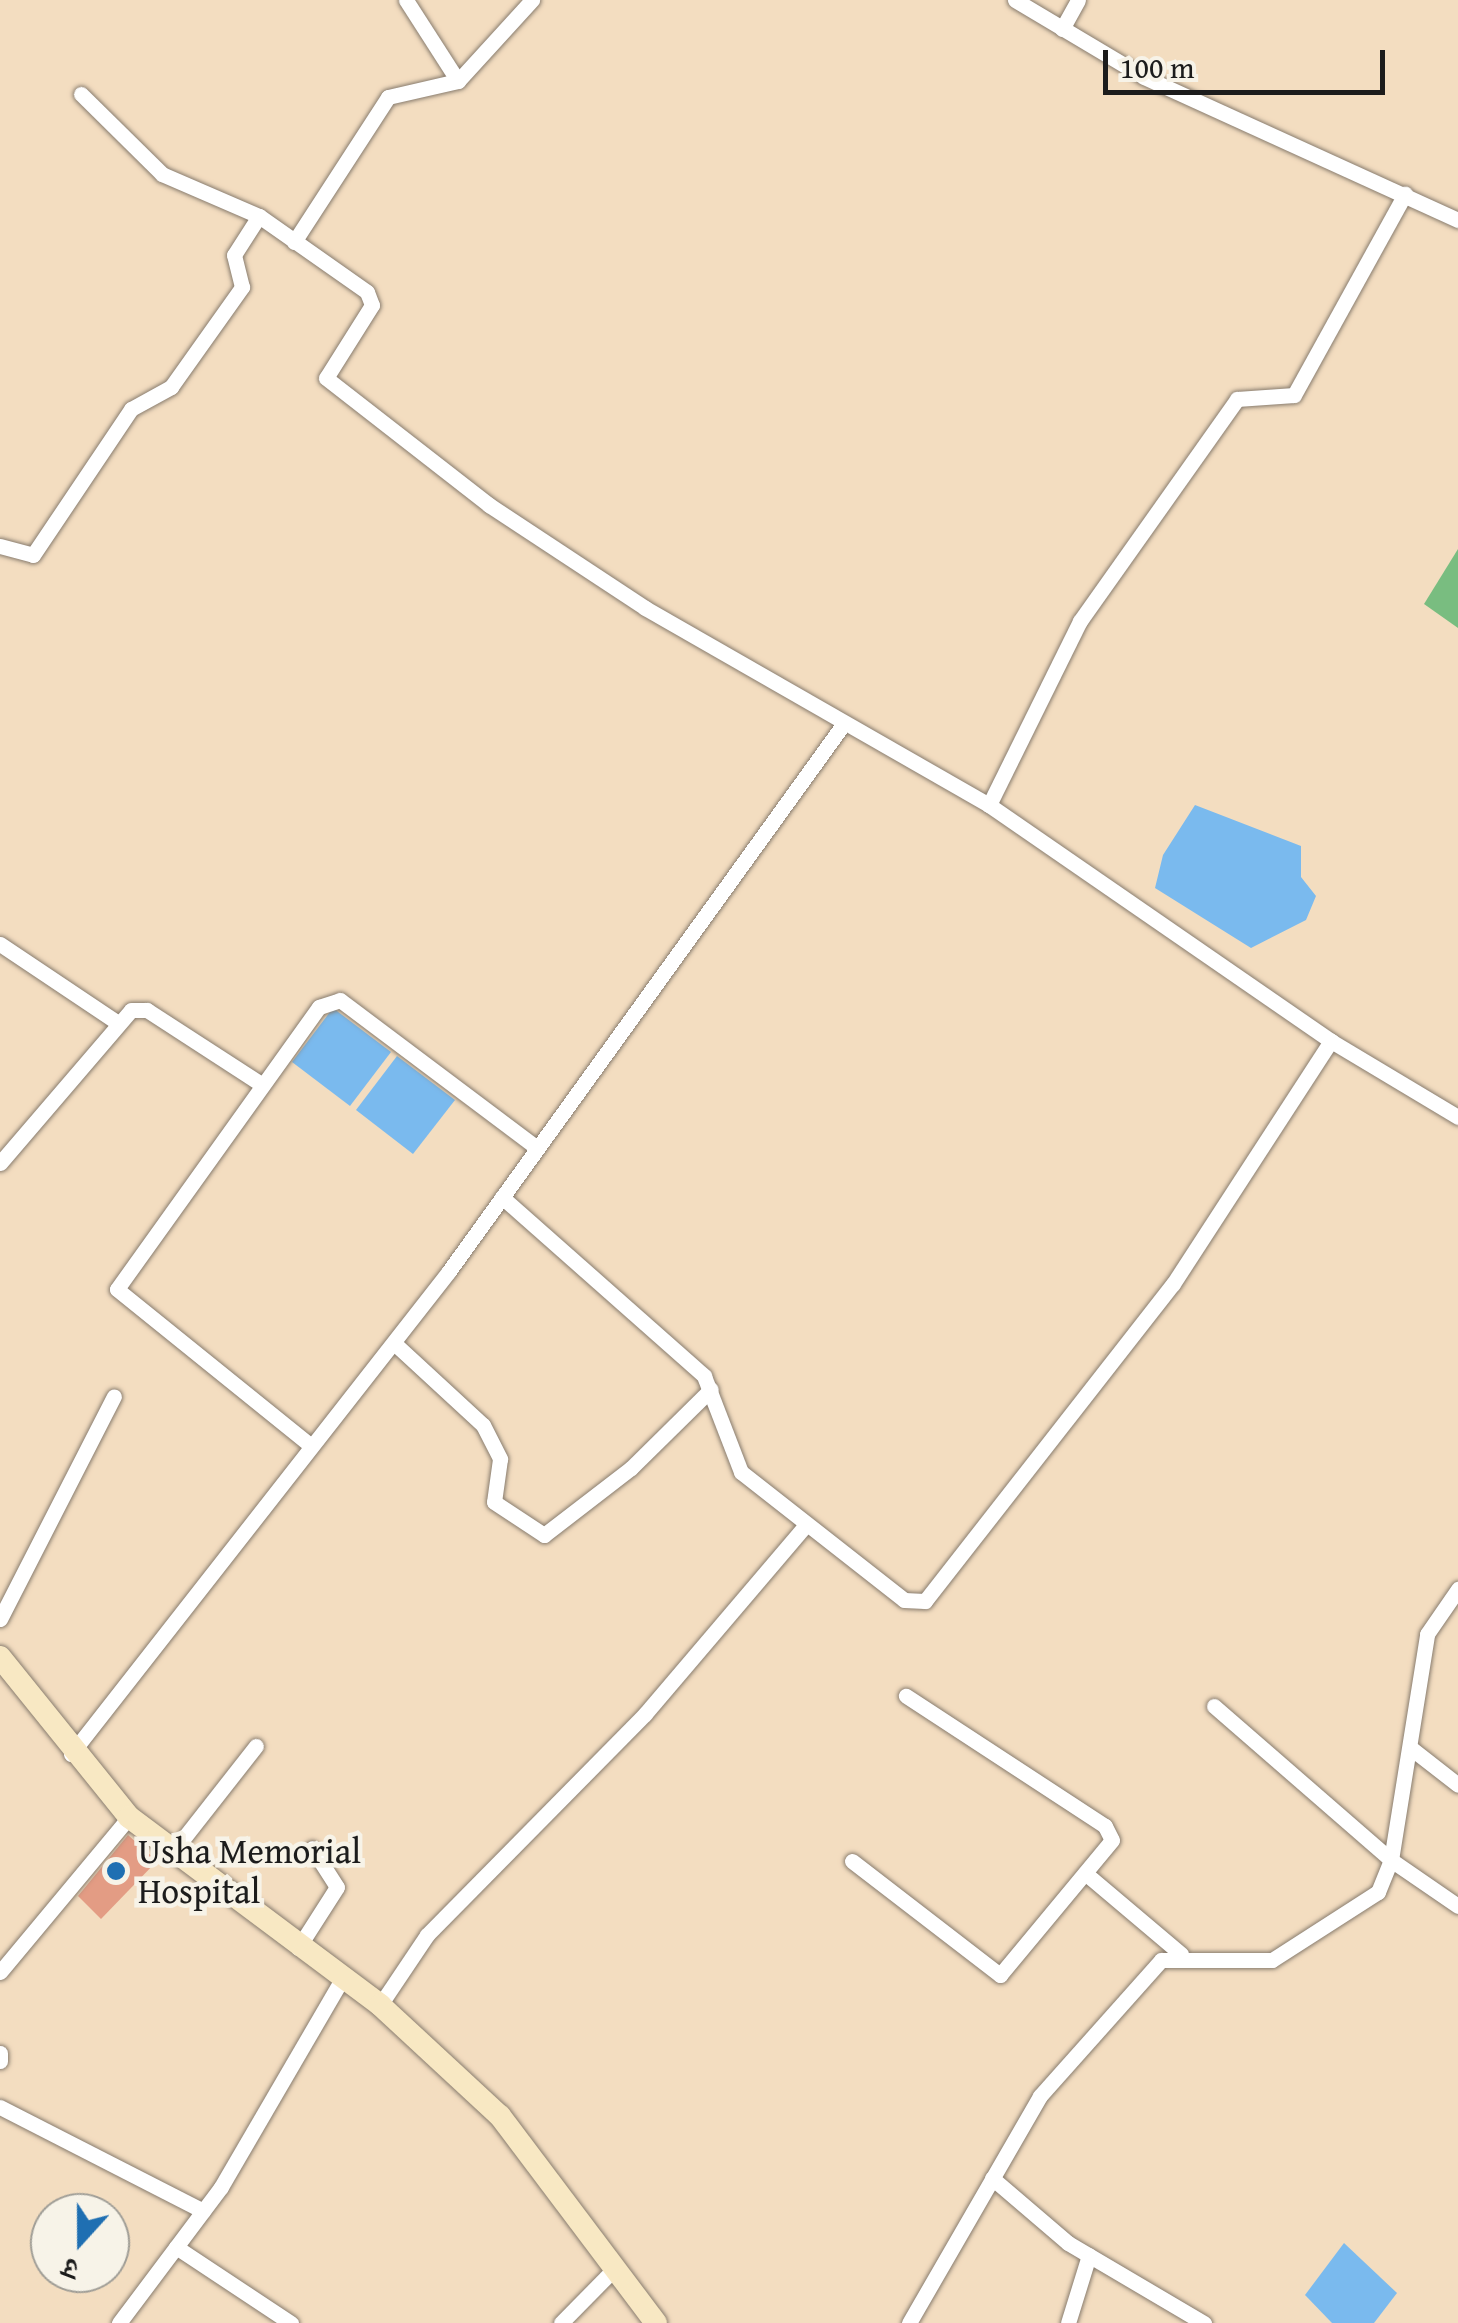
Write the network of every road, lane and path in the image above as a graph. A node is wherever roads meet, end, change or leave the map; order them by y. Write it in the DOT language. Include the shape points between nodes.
graph roads {
  1 [pos="406,0"];
  2 [pos="532,0"];
  3 [pos="1016,0"];
  4 [pos="1078,0"];
  5 [pos="1062,29"];
  6 [pos="458,81"];
  7 [pos="81,94"];
  8 [pos="1405,194"];
  9 [pos="259,216"];
  10 [pos="1458,220"];
  11 [pos="294,242"];
  12 [pos="0,546"];
  13 [pos="842,726"];
  14 [pos="989,804"];
  15 [pos="0,944"];
  16 [pos="118,1023"];
  17 [pos="1331,1041"];
  18 [pos="260,1084"];
  19 [pos="1458,1117"];
  20 [pos="537,1148"];
  21 [pos="0,1163"];
  22 [pos="502,1197"];
  23 [pos="394,1343"];
  24 [pos="710,1389"];
  25 [pos="114,1396"];
  26 [pos="310,1445"];
  27 [pos="806,1525"];
  28 [pos="1458,1588"];
  29 [pos="0,1619"];
  30 [pos="0,1657"];
  31 [pos="906,1696"];
  32 [pos="1214,1706"];
  33 [pos="256,1746"];
  34 [pos="1412,1749"];
  35 [pos="70,1755"];
  36 [pos="1458,1785"];
  37 [pos="130,1817"];
  38 [pos="312,1848"];
  39 [pos="172,1853"];
  40 [pos="852,1860"];
  41 [pos="1391,1860"];
  42 [pos="1085,1874"];
  43 [pos="1458,1906"];
  44 [pos="298,1948"];
  45 [pos="1181,1954"];
  46 [pos="0,1972"];
  47 [pos="342,1980"];
  48 [pos="380,2005"];
  49 [pos="0,2053"];
  50 [pos="0,2062"];
  51 [pos="0,2108"];
  52 [pos="992,2178"];
  53 [pos="202,2211"];
  54 [pos="176,2247"];
  55 [pos="1089,2255"];
  56 [pos="616,2267"];
  57 [pos="119,2323"];
  58 [pos="290,2323"];
  59 [pos="561,2323"];
  60 [pos="656,2323"];
  61 [pos="909,2323"];
  62 [pos="1068,2323"];
  63 [pos="1204,2323"];
  1 -- 6 [label="street"];
  2 -- 6 [label="street"];
  3 -- 5 [label="street"];
  4 -- 5 [label="street"];
  5 -- 8 [label="street" via="1144,77"];
  6 -- 11 [label="street" via="388,98"];
  7 -- 9 [label="street" via="162,174"];
  8 -- 10 [label="street"];
  8 -- 14 [label="street" via="1294,395 1237,400 1080,621 1021,756"];
  9 -- 11 [label="street"];
  9 -- 12 [label="street" via="234,255 242,288 170,386 131,409 33,555"];
  11 -- 13 [label="street" via="372,299 325,372 334,386 489,505"];
  13 -- 14 [label="street"];
  13 -- 20 [label="street"];
  14 -- 17 [label="street"];
  15 -- 16 [label="street"];
  16 -- 18 [label="street" via="147,1010"];
  16 -- 21 [label="street"];
  17 -- 19 [label="street"];
  17 -- 27 [label="street" via="1174,1284 934,1594 904,1600"];
  18 -- 20 [label="street" via="334,998"];
  18 -- 26 [label="street" via="117,1289"];
  20 -- 22 [label="street"];
  22 -- 23 [label="street"];
  22 -- 24 [label="street"];
  23 -- 24 [label="street" via="483,1425 500,1458 494,1502 544,1535"];
  23 -- 26 [label="street"];
  24 -- 27 [label="street" via="732,1462"];
  25 -- 29 [label="street"];
  26 -- 35 [label="street"];
  27 -- 48 [label="street" via="645,1714 427,1935"];
  28 -- 34 [label="street" via="1426,1634"];
  30 -- 35 [label="street"];
  31 -- 42 [label="street" via="1105,1826 1112,1840"];
  32 -- 41 [label="street"];
  33 -- 39 [label="street"];
  34 -- 36 [label="street"];
  34 -- 41 [label="street"];
  35 -- 37 [label="street"];
  37 -- 39 [label="street"];
  37 -- 46 [label="street"];
  38 -- 44 [label="street" via="337,1887"];
  39 -- 44 [label="street"];
  40 -- 42 [label="street" via="1000,1975"];
  41 -- 43 [label="street"];
  41 -- 45 [label="street" via="1370,1901 1272,1960"];
  42 -- 45 [label="street"];
  44 -- 47 [label="street"];
  45 -- 52 [label="street" via="1160,1960 1056,2074"];
  47 -- 48 [label="street"];
  47 -- 53 [label="street"];
  48 -- 56 [label="street" via="500,2116"];
  49 -- 50 [label="street"];
  51 -- 53 [label="street"];
  52 -- 55 [label="street"];
  52 -- 61 [label="street"];
  53 -- 54 [label="street"];
  54 -- 57 [label="street"];
  54 -- 58 [label="street"];
  55 -- 62 [label="street"];
  55 -- 63 [label="street"];
  56 -- 59 [label="street"];
  56 -- 60 [label="street"];
}
